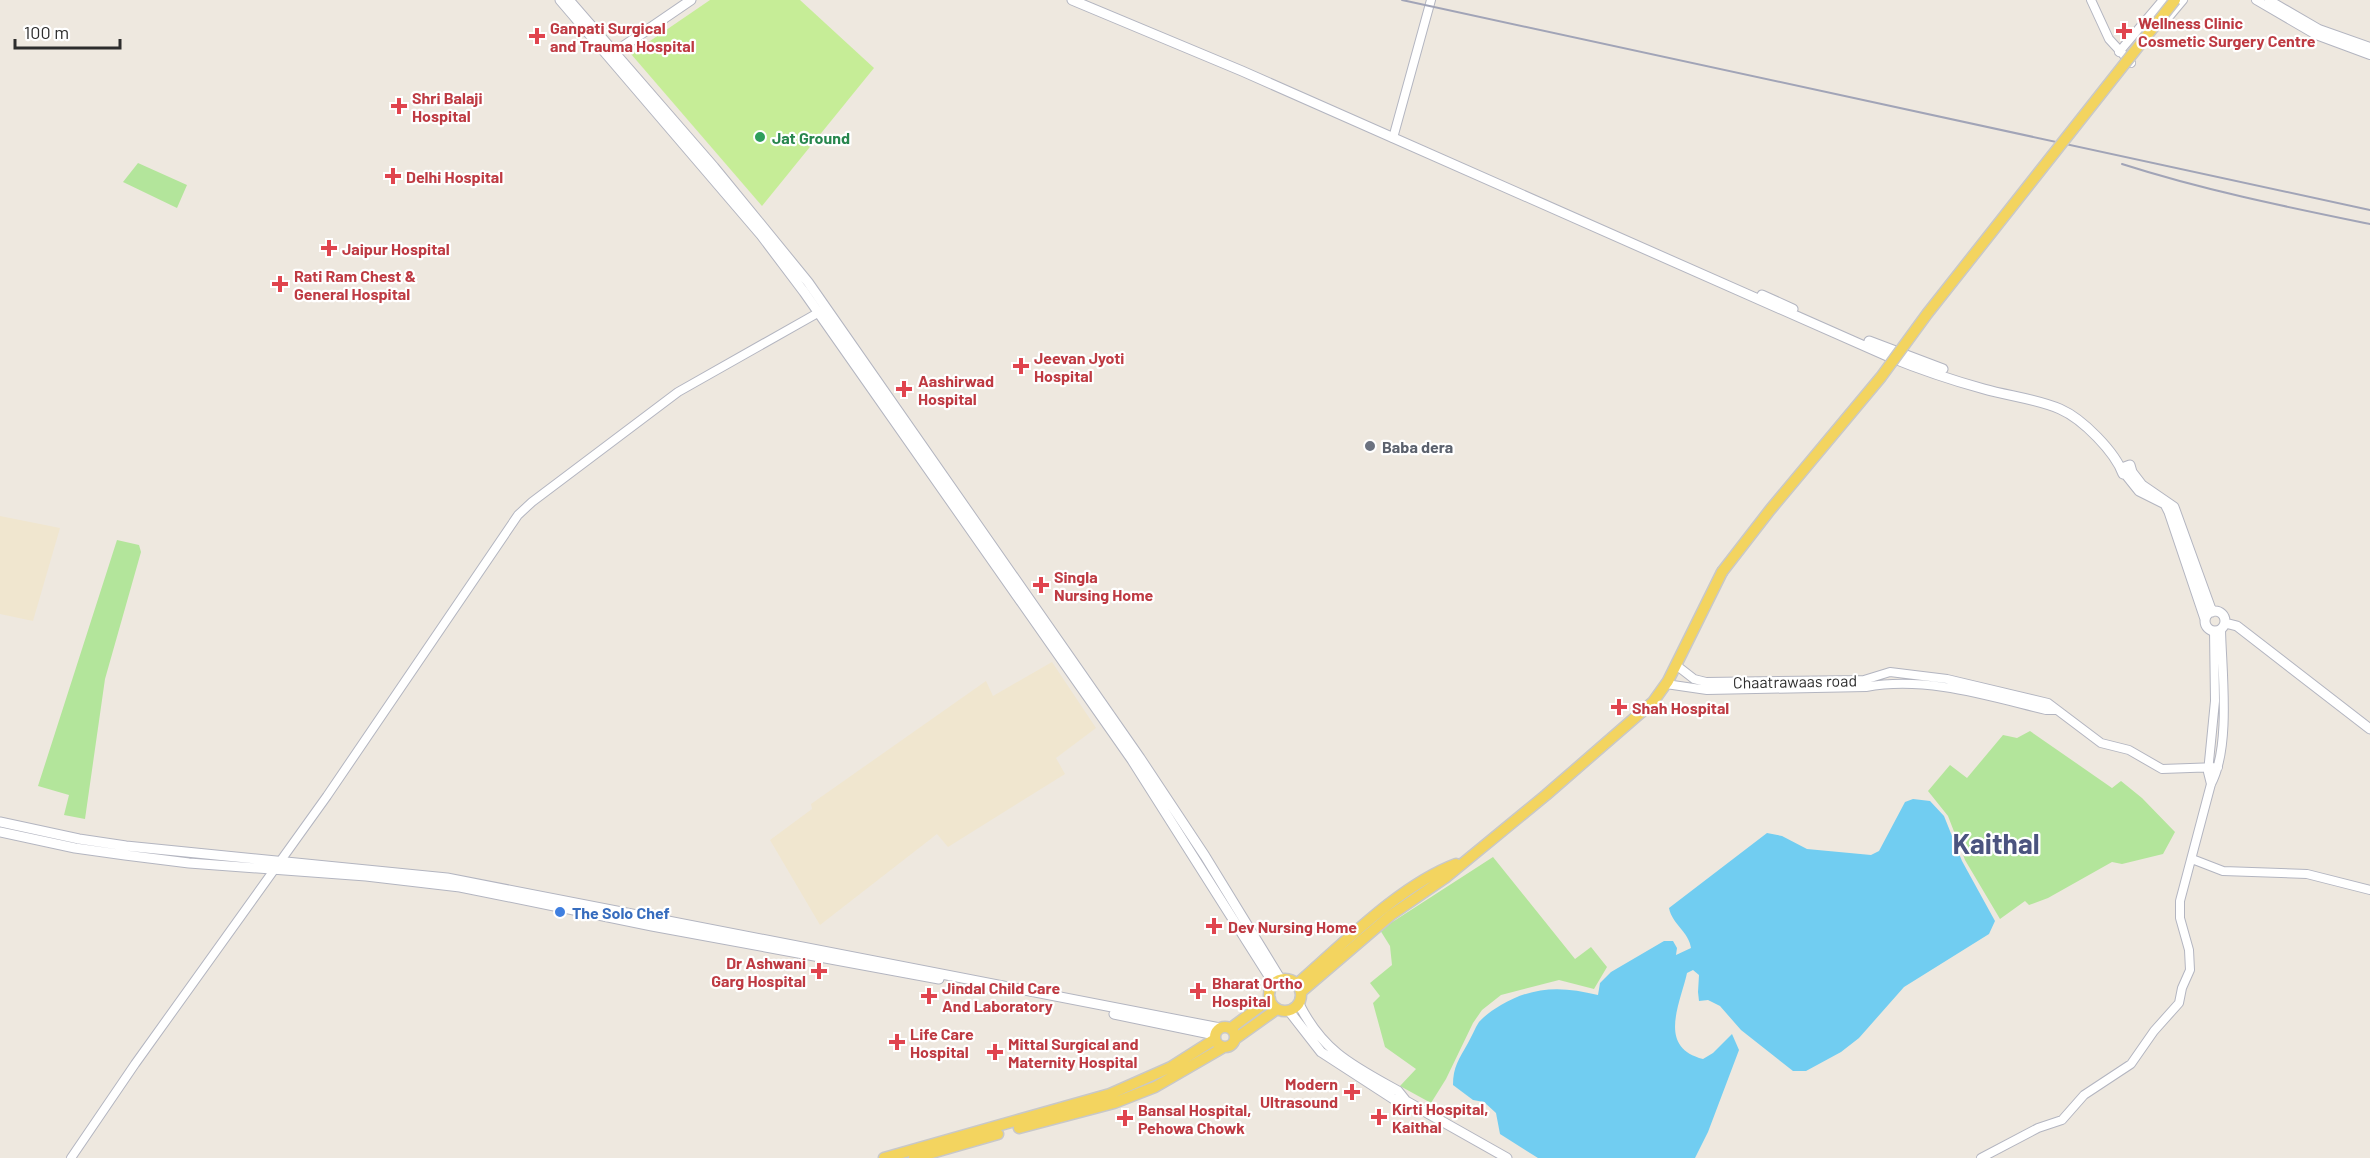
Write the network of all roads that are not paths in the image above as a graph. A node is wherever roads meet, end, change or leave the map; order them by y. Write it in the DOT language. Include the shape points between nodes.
graph roads {
  1 [pos="560,0"];
  2 [pos="569,0"];
  3 [pos="691,0"];
  4 [pos="1071,0"];
  5 [pos="1086,0"];
  6 [pos="1431,0"];
  7 [pos="2091,0"];
  8 [pos="2163,0"];
  9 [pos="2175,0"];
  10 [pos="2183,0"];
  11 [pos="2256,0"];
  12 [pos="2270,0"];
  13 [pos="2370,47"];
  14 [pos="2119,52"];
  15 [pos="612,54"];
  16 [pos="2370,55"];
  17 [pos="1394,136"];
  18 [pos="823,310"];
  19 [pos="2209,615"];
  20 [pos="2220,628"];
  21 [pos="1676,665"];
  22 [pos="1666,684"];
  23 [pos="2055,710"];
  24 [pos="2370,729"];
  25 [pos="2213,767"];
  26 [pos="0,822"];
  27 [pos="0,832"];
  28 [pos="2192,859"];
  29 [pos="280,860"];
  30 [pos="273,870"];
  31 [pos="2370,890"];
  32 [pos="1278,982"];
  33 [pos="1299,988"];
  34 [pos="1270,999"];
  35 [pos="1299,1004"];
  36 [pos="1277,1009"];
  37 [pos="1289,1011"];
  38 [pos="1224,1036"];
  39 [pos="1406,1101"];
  40 [pos="71,1158"];
  41 [pos="884,1158"];
  42 [pos="914,1158"];
  43 [pos="1507,1158"];
  44 [pos="1981,1158"];
  1 -- 15 [label="main road"];
  2 -- 15 [label="main road"];
  3 -- 15 [label="main road"];
  4 -- 17 [label="main road"];
  5 -- 17 [label="main road" via="1260,72"];
  6 -- 17 [label="street"];
  7 -- 14 [label="street"];
  8 -- 14 [label="street"];
  9 -- 21 [label="main road, bridge" via="1881,377 1722,572"];
  10 -- 14 [label="street" via="2131,64"];
  11 -- 16 [label="street" via="2316,35"];
  12 -- 13 [label="street" via="2319,28"];
  15 -- 18 [label="main road"];
  17 -- 19 [label="main road" via="1906,364 2059,408 2071,415 2127,470 2139,491 2165,504"];
  18 -- 29 [label="street" via="678,392 518,515"];
  18 -- 32 [label="main road" via="998,561"];
  19 -- 20 [label="main road" via="2207,627"];
  19 -- 20 [label="main road" via="2221,613"];
  20 -- 24 [label="main road" via="2237,626"];
  20 -- 25 [label="street" via="2223,732"];
  21 -- 22 [label="main road"];
  21 -- 23 [label="street, Chaatrawaas road" via="1706,682 1864,680 1890,672 1947,680 2048,703"];
  22 -- 23 [label="street" via="1707,690 1866,687 1889,683 1955,689"];
  22 -- 33 [label="main road" via="1646,709 1545,795 1463,861 1439,870 1385,908 1372,926"];
  23 -- 25 [label="street" via="2101,743 2129,750 2162,769"];
  25 -- 28 [label="street"];
  26 -- 29 [label="main road" via="126,846"];
  27 -- 30 [label="main road" via="104,852"];
  28 -- 31 [label="street" via="2223,871 2307,874"];
  28 -- 44 [label="street" via="2180,901 2190,970 2179,1003 2131,1064 2084,1095 2062,1120"];
  29 -- 30 [label="street"];
  29 -- 38 [label="main road" via="447,878"];
  30 -- 38 [label="main road" via="460,887"];
  30 -- 40 [label="street"];
  32 -- 33 [label="main road" via="1292,981"];
  32 -- 34 [label="main road" via="1270,989"];
  33 -- 35 [label="main road"];
  34 -- 36 [label="main road"];
  34 -- 38 [label="main road"];
  35 -- 37 [label="main road"];
  35 -- 39 [label="main road" via="1326,1046 1398,1091"];
  36 -- 37 [label="main road"];
  36 -- 38 [label="main road"];
  37 -- 39 [label="main road" via="1321,1052 1395,1100"];
  38 -- 41 [label="main road" via="1171,1067 1110,1095"];
  38 -- 42 [label="main road" via="1155,1087"];
  39 -- 43 [label="main road"];
}
